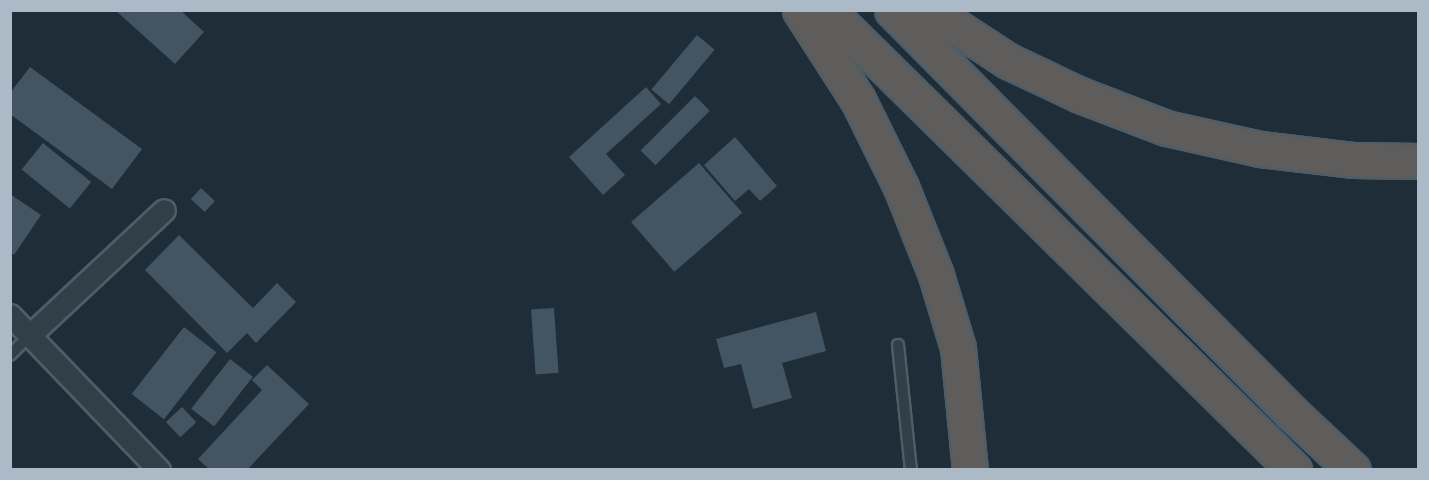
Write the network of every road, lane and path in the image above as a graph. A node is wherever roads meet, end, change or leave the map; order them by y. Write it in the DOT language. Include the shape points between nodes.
graph roads {
  1 [pos="801,10"];
  2 [pos="827,10"];
  3 [pos="892,10"];
  4 [pos="930,10"];
  5 [pos="1419,161"];
  6 [pos="164,210"];
  7 [pos="10,315"];
  8 [pos="30,335"];
  9 [pos="898,345"];
  10 [pos="10,356"];
  11 [pos="159,470"];
  12 [pos="911,470"];
  13 [pos="970,470"];
  14 [pos="1294,470"];
  15 [pos="1353,470"];
  1 -- 13 [label="highway" via="858,100 901,187 936,275 958,348"];
  2 -- 14 [label="highway"];
  3 -- 15 [label="highway"];
  4 -- 5 [label="highway" via="1008,61 1080,96 1166,128 1260,149 1354,160"];
  6 -- 8 [label="street"];
  7 -- 8 [label="street"];
  8 -- 10 [label="lane"];
  8 -- 11 [label="street"];
  9 -- 12 [label="lane"];
}
